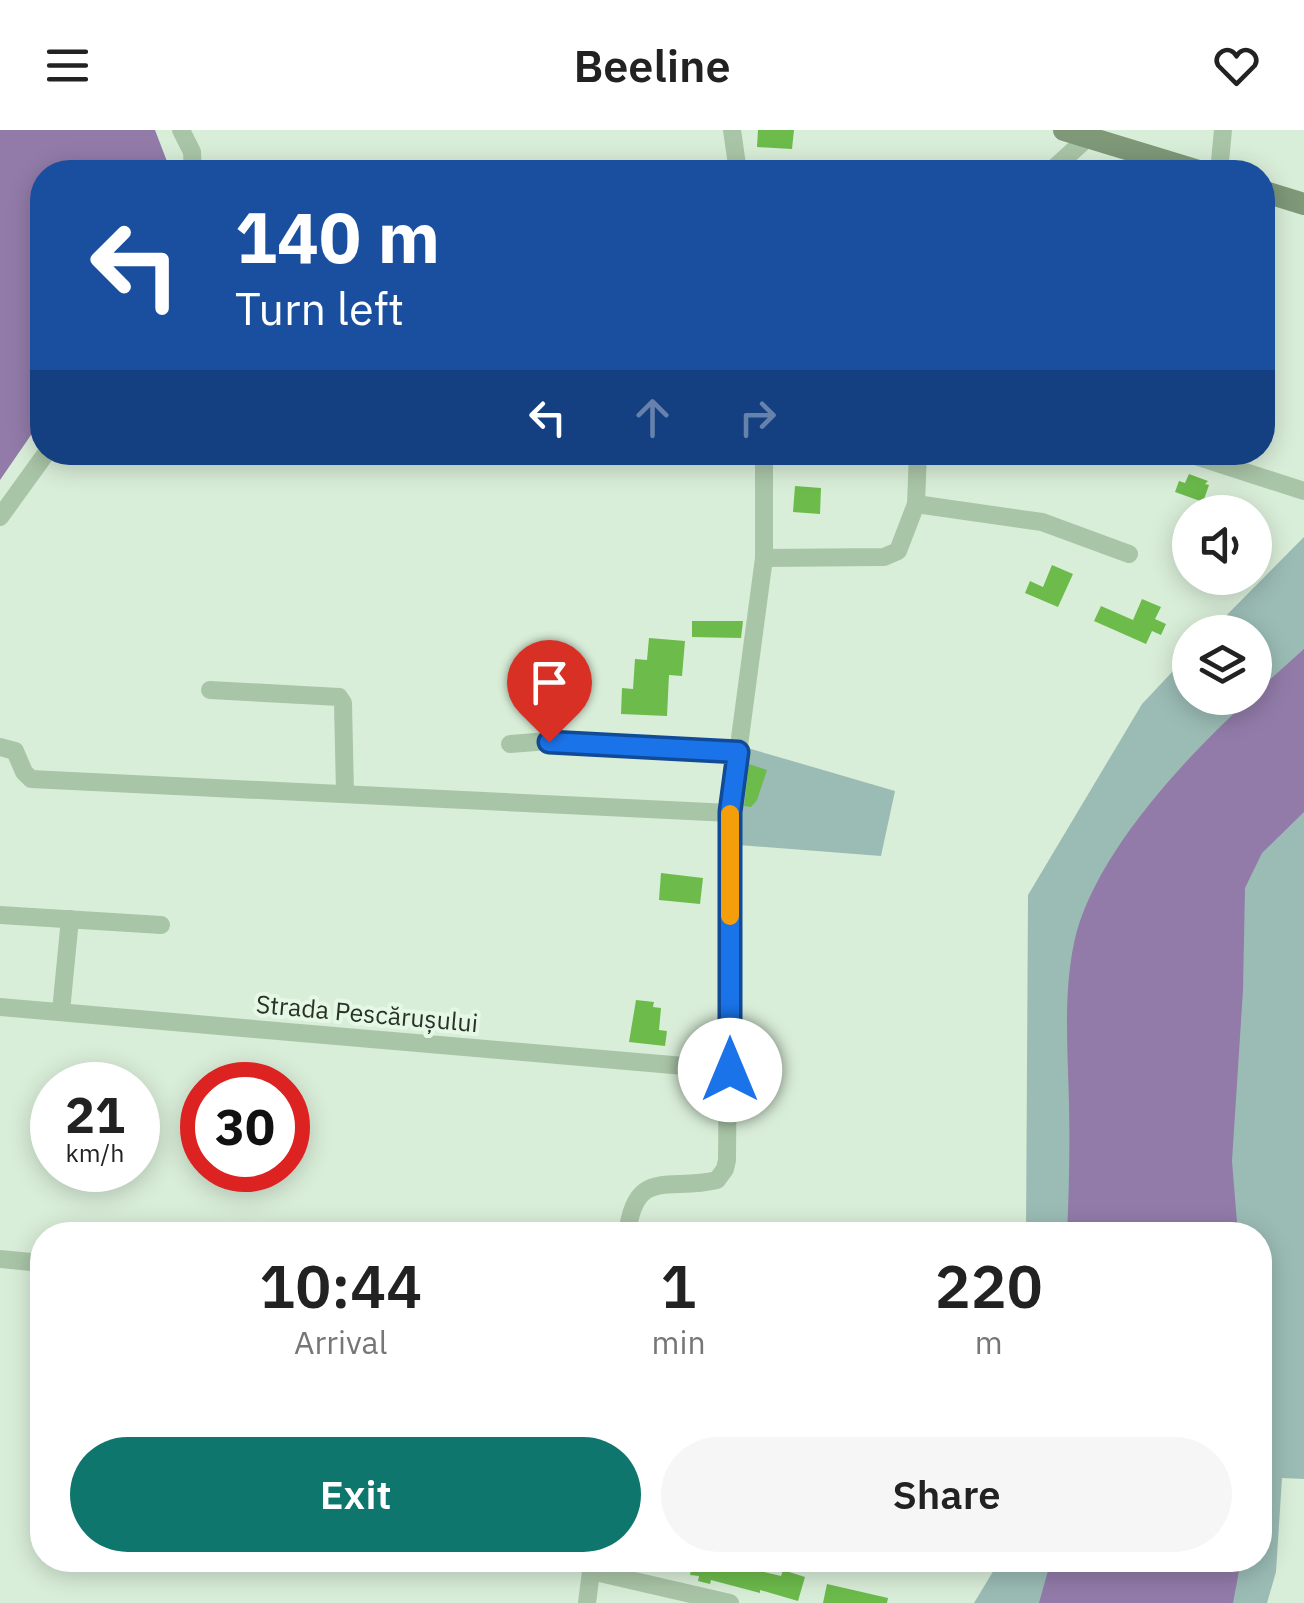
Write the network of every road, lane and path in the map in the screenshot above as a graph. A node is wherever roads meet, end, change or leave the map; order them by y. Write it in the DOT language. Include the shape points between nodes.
graph roads {
  1 [pos="181,130"];
  2 [pos="732,130"];
  3 [pos="1064,130"];
  4 [pos="1222,130"];
  5 [pos="1087,138"];
  6 [pos="192,160"];
  7 [pos="736,160"];
  8 [pos="1063,160"];
  9 [pos="1161,160"];
  10 [pos="1219,160"];
  11 [pos="1275,195"];
  12 [pos="1304,204"];
  13 [pos="37,465"];
  14 [pos="764,465"];
  15 [pos="918,465"];
  16 [pos="1223,465"];
  17 [pos="1304,491"];
  18 [pos="916,504"];
  19 [pos="0,516"];
  20 [pos="1129,554"];
  21 [pos="764,558"];
  22 [pos="210,690"];
  23 [pos="510,744"];
  24 [pos="0,747"];
  25 [pos="738,752"];
  26 [pos="345,793"];
  27 [pos="730,812"];
  28 [pos="0,914"];
  29 [pos="70,919"];
  30 [pos="161,926"];
  31 [pos="0,1007"];
  32 [pos="62,1011"];
  33 [pos="730,1070"];
  34 [pos="630,1222"];
  35 [pos="0,1259"];
  36 [pos="30,1262"];
  37 [pos="591,1572"];
  38 [pos="614,1572"];
  39 [pos="587,1603"];
  40 [pos="730,1603"];
  1 -- 6 [label="street"];
  2 -- 7 [label="street"];
  3 -- 5 [label="main road"];
  4 -- 10 [label="street"];
  5 -- 8 [label="street"];
  5 -- 9 [label="main road"];
  11 -- 12 [label="main road"];
  13 -- 19 [label="street"];
  14 -- 21 [label="street"];
  15 -- 18 [label="street"];
  16 -- 17 [label="street"];
  18 -- 20 [label="street" via="1042,522"];
  18 -- 21 [label="street" via="898,551 884,557"];
  21 -- 25 [label="street"];
  22 -- 26 [label="street" via="340,697"];
  23 -- 25 [label="street"];
  24 -- 26 [label="street" via="14,751 31,779"];
  25 -- 27 [label="street"];
  26 -- 27 [label="street"];
  27 -- 33 [label="street"];
  28 -- 29 [label="street"];
  29 -- 30 [label="street"];
  29 -- 32 [label="street"];
  31 -- 32 [label="street, Strada Pescărușului"];
  32 -- 33 [label="street, Strada Pescărușului"];
  33 -- 34 [label="street" via="725,1170 704,1183 653,1184 634,1203"];
  35 -- 36 [label="street"];
  37 -- 39 [label="street"];
  38 -- 40 [label="street"];
}
